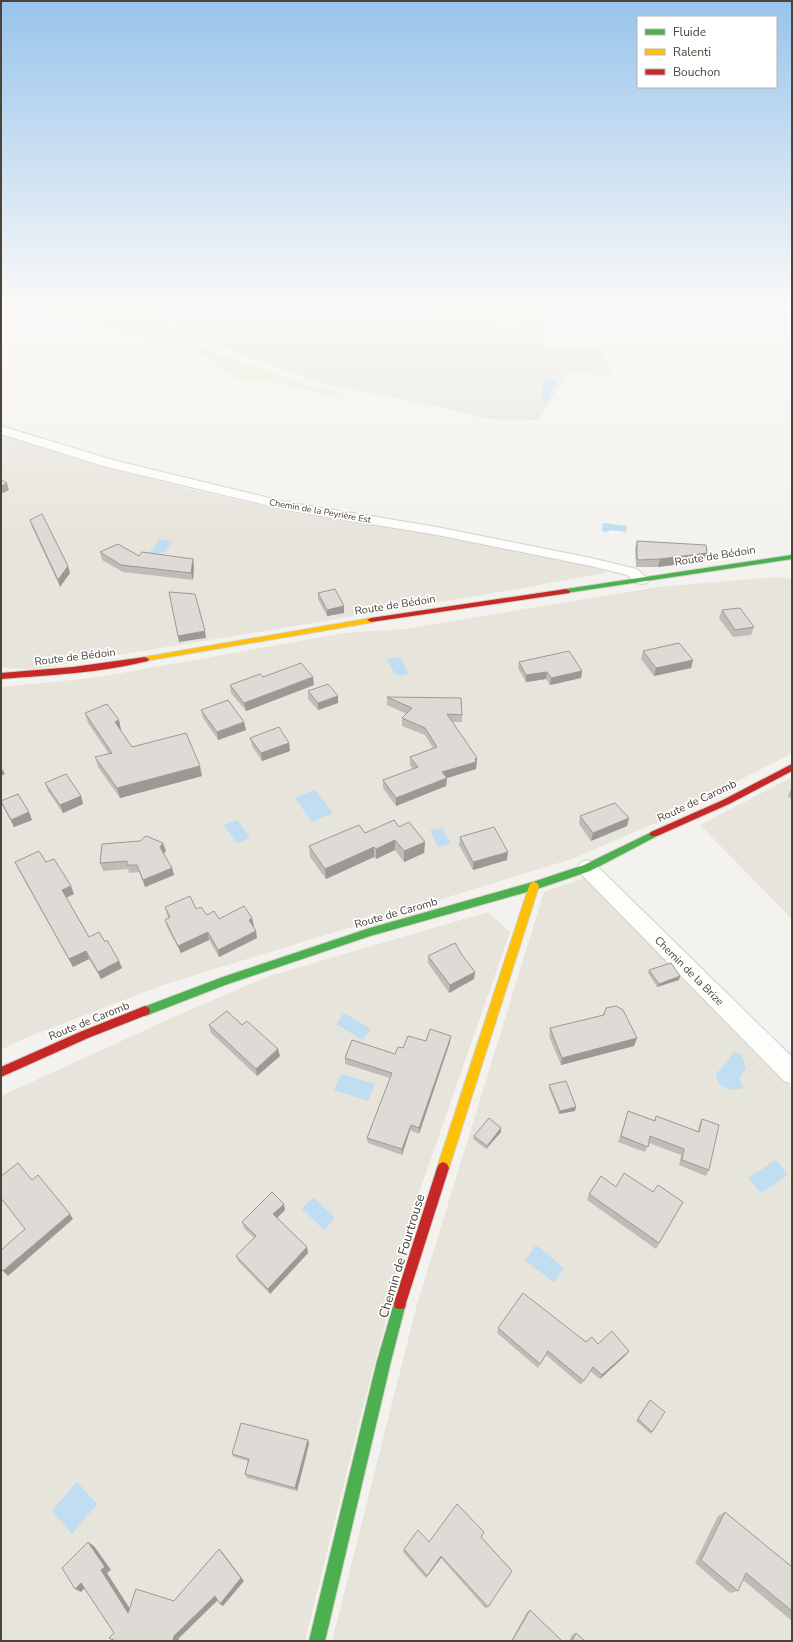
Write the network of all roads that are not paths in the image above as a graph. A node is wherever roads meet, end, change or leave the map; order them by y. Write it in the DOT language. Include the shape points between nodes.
graph roads {
  1 [pos="1,430"];
  2 [pos="792,557"];
  3 [pos="642,580"];
  4 [pos="1,676"];
  5 [pos="792,767"];
  6 [pos="587,868"];
  7 [pos="534,886"];
  8 [pos="1,1072"];
  9 [pos="792,1073"];
  10 [pos="317,1641"];
  1 -- 3 [label="street, Chemin de la Peyrière Est" via="180,482 286,506 437,531 590,562 632,572"];
  2 -- 3 [label="main road, Route de Bédoin"];
  3 -- 4 [label="main road, Route de Bédoin" via="370,620 106,666"];
  5 -- 6 [label="main road, Route de Caromb" via="726,802 679,822"];
  6 -- 7 [label="main road, Route de Caromb"];
  6 -- 9 [label="street, Chemin de la Brize"];
  7 -- 8 [label="main road, Route de Caromb" via="370,932 223,981 84,1035"];
  7 -- 10 [label="main road, Chemin de Fourtrouse" via="403,1292"];
}
